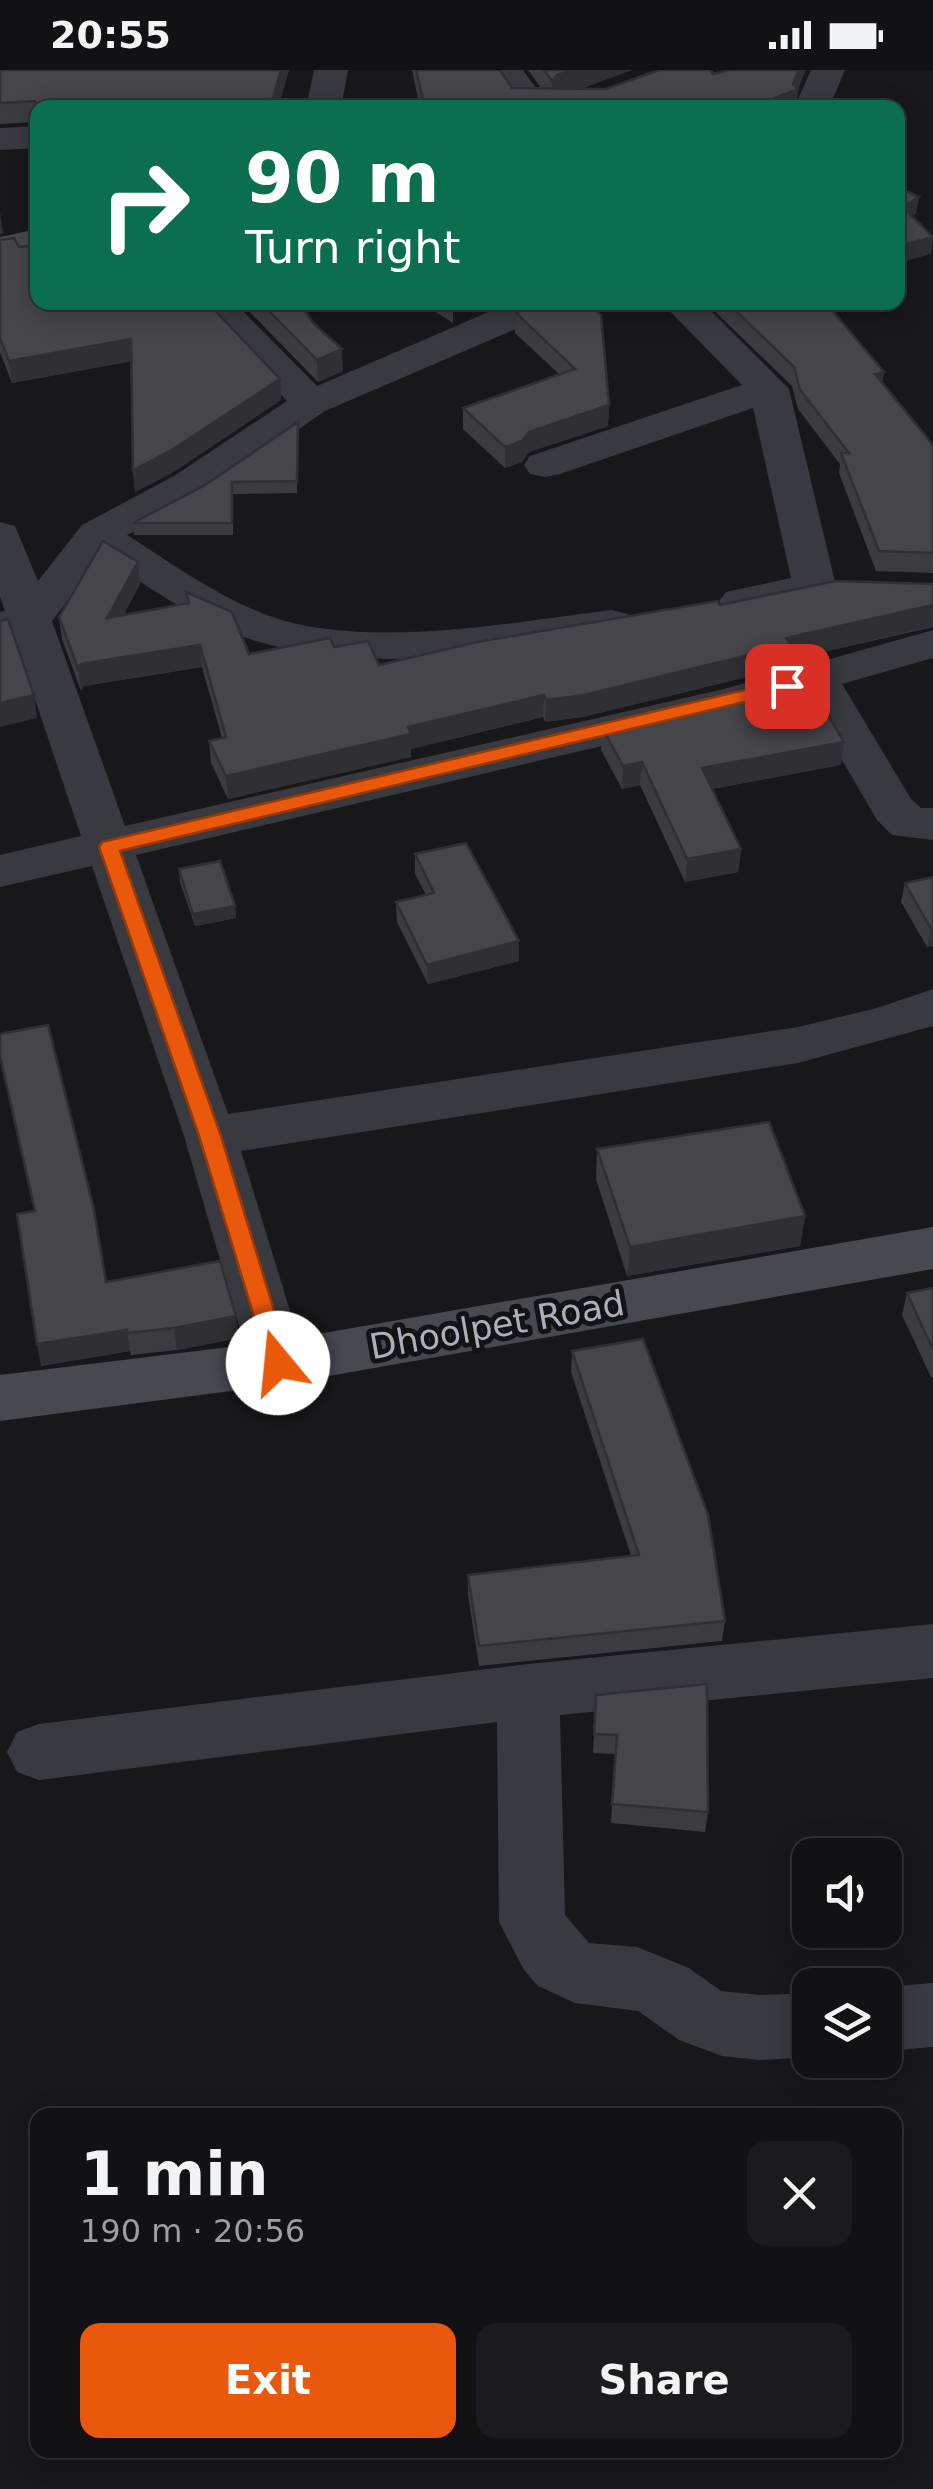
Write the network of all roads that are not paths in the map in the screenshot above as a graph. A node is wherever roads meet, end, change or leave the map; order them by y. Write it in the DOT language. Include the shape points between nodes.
graph roads {
  1 [pos="331,70"];
  2 [pos="506,70"];
  3 [pos="828,70"];
  4 [pos="325,100"];
  5 [pos="527,100"];
  6 [pos="815,100"];
  7 [pos="30,138"];
  8 [pos="0,139"];
  9 [pos="30,242"];
  10 [pos="0,248"];
  11 [pos="220,310"];
  12 [pos="527,310"];
  13 [pos="688,310"];
  14 [pos="769,389"];
  15 [pos="311,402"];
  16 [pos="545,465"];
  17 [pos="97,534"];
  18 [pos="0,535"];
  19 [pos="708,608"];
  20 [pos="656,619"];
  21 [pos="15,623"];
  22 [pos="933,644"];
  23 [pos="816,678"];
  24 [pos="933,824"];
  25 [pos="109,847"];
  26 [pos="0,871"];
  27 [pos="933,1007"];
  28 [pos="210,1136"];
  29 [pos="933,1248"];
  30 [pos="278,1363"];
  31 [pos="0,1398"];
  32 [pos="933,1651"];
  33 [pos="528,1692"];
  34 [pos="39,1752"];
  35 [pos="933,2015"];
  36 [pos="902,2018"];
  37 [pos="792,2026"];
  1 -- 4 [label="street"];
  2 -- 5 [label="street"];
  3 -- 6 [label="street"];
  7 -- 8 [label="street"];
  9 -- 10 [label="main road"];
  11 -- 15 [label="street"];
  12 -- 15 [label="street"];
  13 -- 14 [label="street"];
  14 -- 16 [label="street"];
  14 -- 19 [label="street" via="834,587"];
  15 -- 17 [label="street" via="189,485"];
  17 -- 20 [label="street" via="216,609 293,636 387,645"];
  17 -- 21 [label="street"];
  18 -- 21 [label="street"];
  21 -- 25 [label="street"];
  22 -- 23 [label="street"];
  23 -- 24 [label="street" via="894,809 909,824"];
  23 -- 25 [label="street"];
  25 -- 26 [label="street"];
  25 -- 28 [label="street"];
  27 -- 28 [label="street" via="798,1045"];
  28 -- 30 [label="street"];
  29 -- 30 [label="main road, Dhoolpet Road"];
  30 -- 31 [label="main road, Dhoolpet Road"];
  32 -- 33 [label="street"];
  33 -- 34 [label="street"];
  33 -- 37 [label="street" via="532,1922 549,1954 577,1974 658,1986 708,2020"];
  35 -- 36 [label="street"];
}
